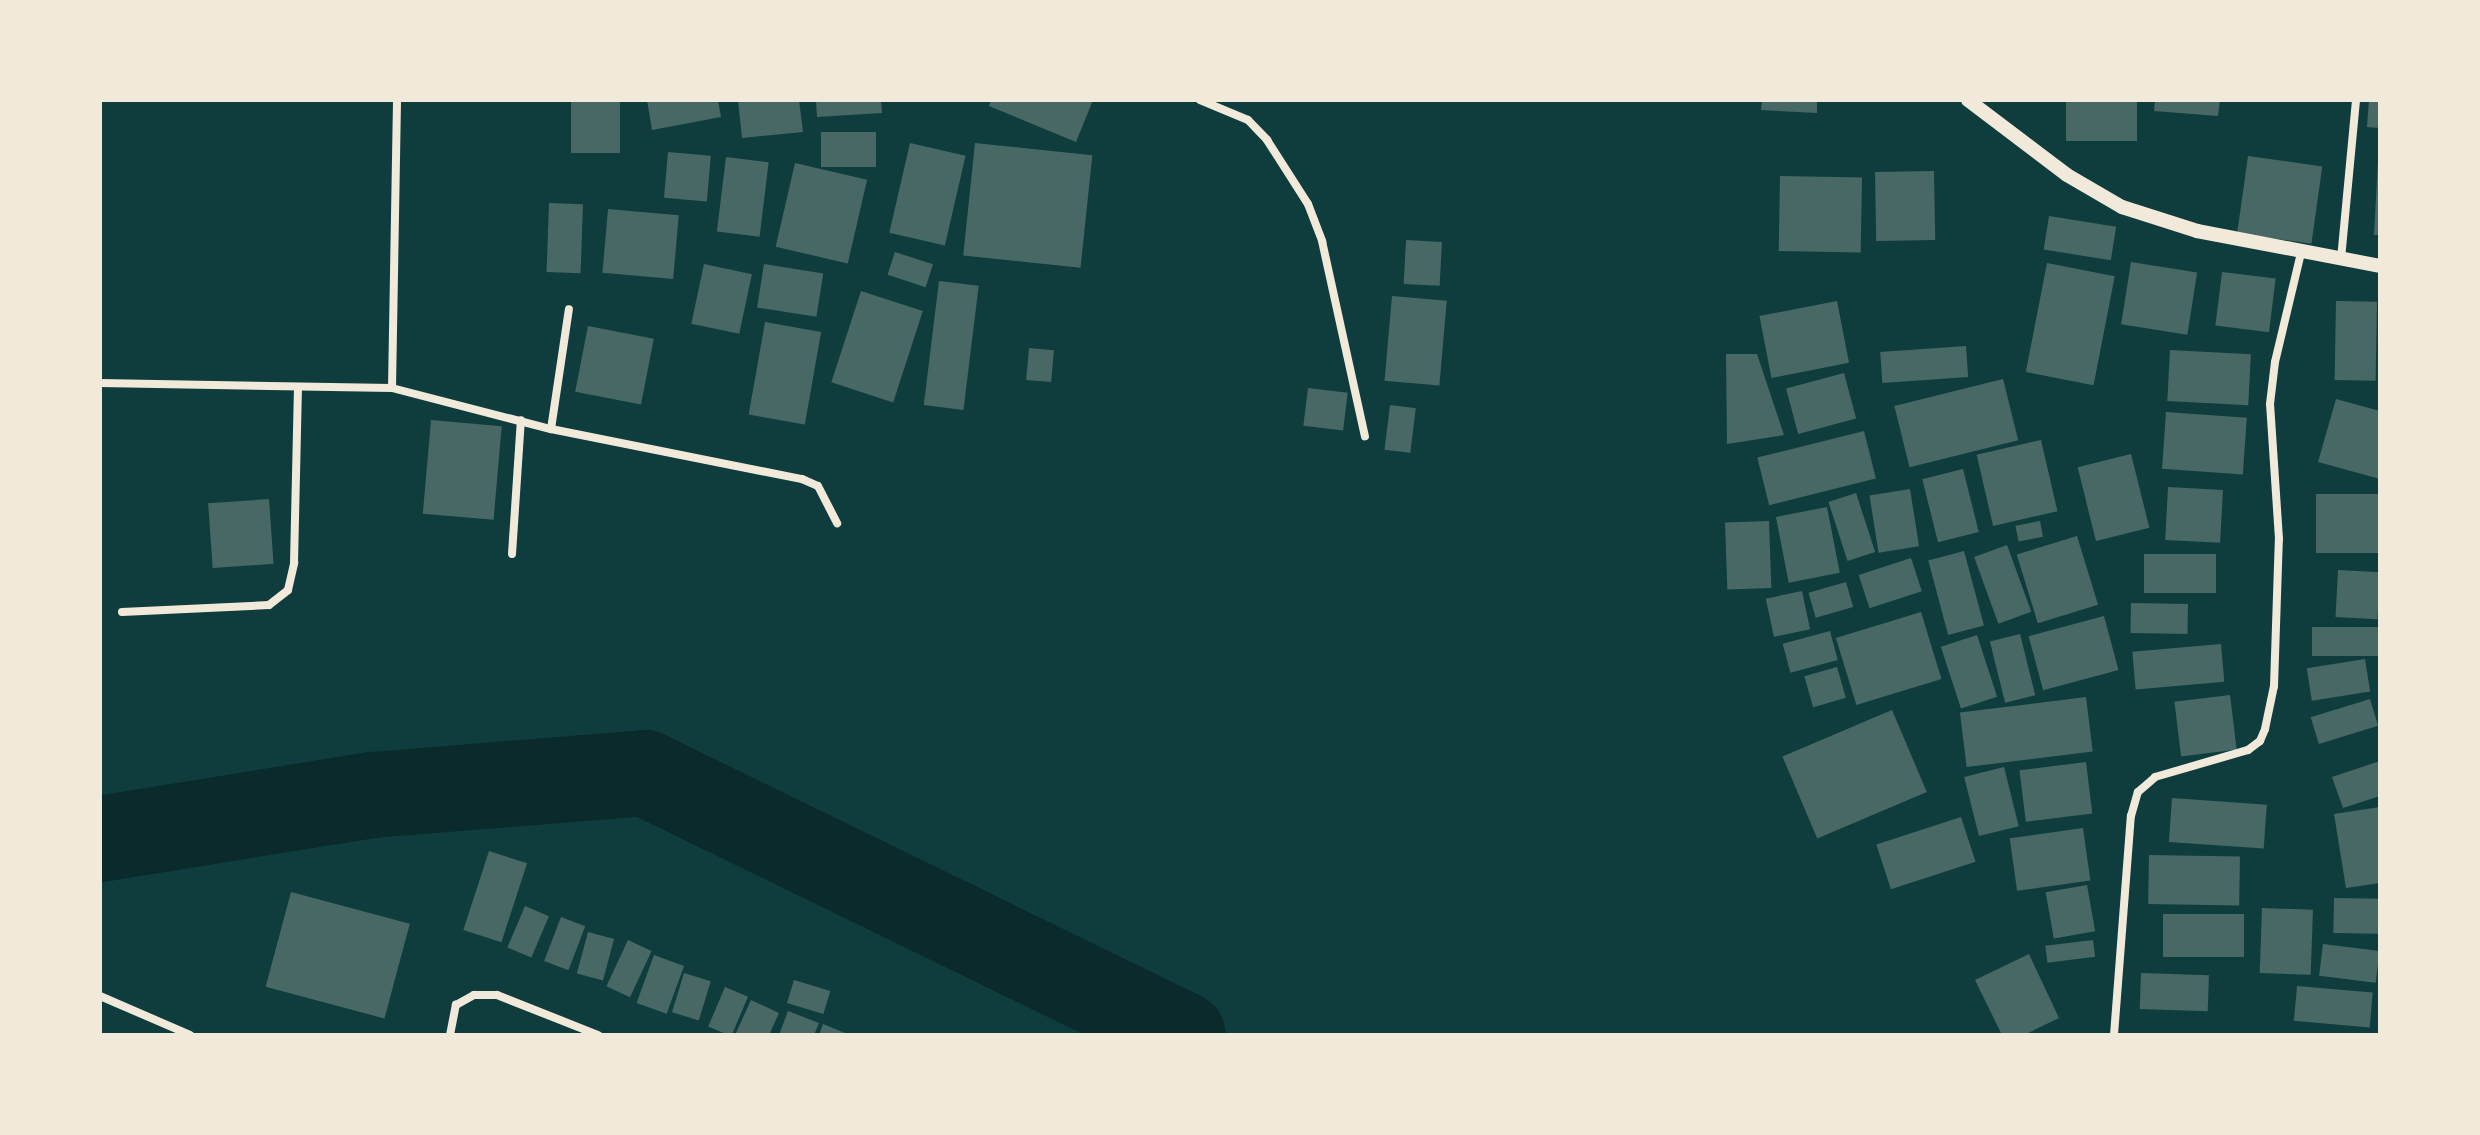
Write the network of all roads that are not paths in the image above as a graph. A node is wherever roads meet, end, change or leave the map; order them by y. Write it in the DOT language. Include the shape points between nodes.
graph roads {
  1 [pos="397,100"];
  2 [pos="1200,100"];
  3 [pos="1968,100"];
  4 [pos="2356,100"];
  5 [pos="2301,253"];
  6 [pos="2341,260"];
  7 [pos="2380,266"];
  8 [pos="569,309"];
  9 [pos="100,383"];
  10 [pos="298,387"];
  11 [pos="392,388"];
  12 [pos="521,420"];
  13 [pos="551,429"];
  14 [pos="1365,436"];
  15 [pos="837,523"];
  16 [pos="512,554"];
  17 [pos="122,612"];
  18 [pos="100,996"];
  19 [pos="190,1035"];
  20 [pos="450,1035"];
  21 [pos="598,1035"];
  22 [pos="2114,1035"];
  1 -- 11 [label="street"];
  2 -- 14 [label="street" via="1248,120 1308,204 1322,241"];
  3 -- 5 [label="street" via="2067,175 2122,207 2197,231"];
  4 -- 6 [label="street"];
  5 -- 6 [label="street"];
  5 -- 22 [label="street" via="2270,404 2279,539 2274,686 2265,729 2248,750 2155,777 2138,792 2131,816"];
  6 -- 7 [label="street"];
  8 -- 13 [label="street"];
  9 -- 10 [label="street"];
  10 -- 11 [label="street"];
  10 -- 17 [label="street" via="294,563 288,590 269,605"];
  11 -- 12 [label="street"];
  12 -- 13 [label="street"];
  12 -- 16 [label="street"];
  13 -- 15 [label="street" via="802,479 818,486"];
  18 -- 19 [label="street"];
  20 -- 21 [label="street" via="456,1005 474,995 497,995"];
}
